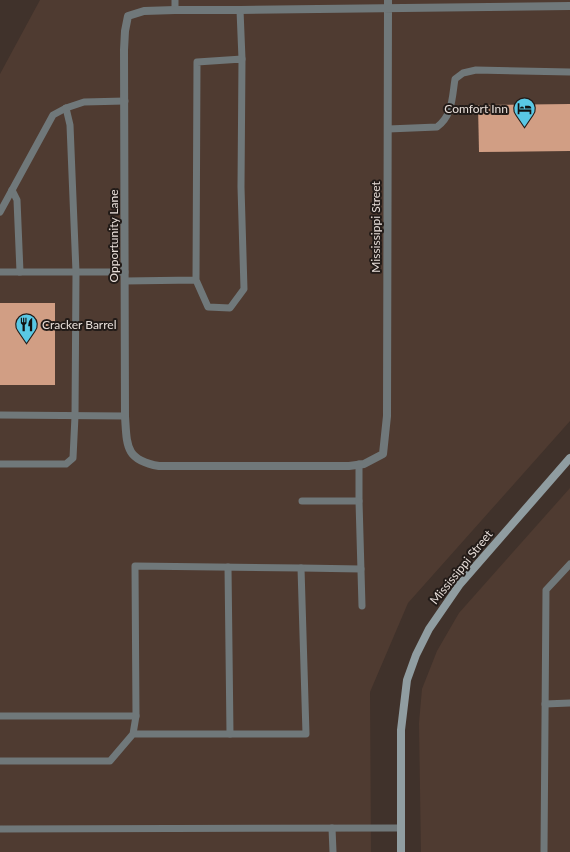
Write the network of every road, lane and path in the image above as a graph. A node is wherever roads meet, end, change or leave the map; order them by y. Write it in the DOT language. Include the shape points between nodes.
graph roads {
  1 [pos="175,0"];
  2 [pos="388,4"];
  3 [pos="570,6"];
  4 [pos="175,10"];
  5 [pos="240,10"];
  6 [pos="242,59"];
  7 [pos="570,72"];
  8 [pos="125,101"];
  9 [pos="66,108"];
  10 [pos="388,128"];
  11 [pos="12,190"];
  12 [pos="0,212"];
  13 [pos="0,272"];
  14 [pos="20,272"];
  15 [pos="76,272"];
  16 [pos="125,272"];
  17 [pos="196,280"];
  18 [pos="125,281"];
  19 [pos="0,415"];
  20 [pos="75,416"];
  21 [pos="125,416"];
  22 [pos="570,458"];
  23 [pos="0,464"];
  24 [pos="358,464"];
  25 [pos="302,501"];
  26 [pos="359,501"];
  27 [pos="570,564"];
  28 [pos="228,567"];
  29 [pos="301,568"];
  30 [pos="361,569"];
  31 [pos="362,606"];
  32 [pos="570,703"];
  33 [pos="545,704"];
  34 [pos="0,716"];
  35 [pos="136,716"];
  36 [pos="133,734"];
  37 [pos="230,734"];
  38 [pos="0,761"];
  39 [pos="332,828"];
  40 [pos="400,828"];
  41 [pos="0,829"];
  42 [pos="332,852"];
  43 [pos="400,852"];
  44 [pos="544,852"];
  1 -- 4 [label="lane"];
  2 -- 3 [label="street"];
  2 -- 5 [label="street"];
  2 -- 10 [label="street, Mississippi Street"];
  4 -- 5 [label="street"];
  4 -- 8 [label="street, Opportunity Lane" via="144,11 128,16 124,50"];
  5 -- 6 [label="lane"];
  6 -- 17 [label="lane" via="197,62"];
  6 -- 17 [label="lane" via="241,187 244,289 230,308 208,307"];
  7 -- 10 [label="lane" via="476,70 463,73 455,79 450,110 444,122 437,127"];
  8 -- 9 [label="lane" via="84,102"];
  8 -- 16 [label="street, Opportunity Lane"];
  9 -- 11 [label="lane" via="53,115"];
  9 -- 15 [label="lane" via="70,125"];
  10 -- 24 [label="street, Mississippi Street" via="387,416 383,454 364,464"];
  11 -- 12 [label="lane"];
  11 -- 14 [label="lane" via="17,200"];
  13 -- 14 [label="lane"];
  14 -- 15 [label="lane"];
  15 -- 16 [label="lane"];
  15 -- 20 [label="lane"];
  16 -- 18 [label="street, Opportunity Lane"];
  17 -- 18 [label="lane"];
  18 -- 21 [label="street, Opportunity Lane"];
  19 -- 20 [label="lane"];
  20 -- 21 [label="lane"];
  20 -- 23 [label="lane" via="73,458 66,464"];
  21 -- 24 [label="street, Opportunity Lane" via="127,440 133,456 145,463 159,466"];
  22 -- 40 [label="street, Mississippi Street" via="460,584 429,629 416,655 407,680 403,706"];
  24 -- 26 [label="lane"];
  25 -- 26 [label="lane"];
  26 -- 30 [label="lane"];
  27 -- 33 [label="lane" via="546,590"];
  28 -- 29 [label="lane"];
  28 -- 35 [label="lane" via="135,566"];
  28 -- 37 [label="lane"];
  29 -- 30 [label="lane"];
  29 -- 37 [label="lane" via="306,734"];
  30 -- 31 [label="lane"];
  32 -- 33 [label="lane"];
  33 -- 44 [label="lane"];
  34 -- 35 [label="lane"];
  35 -- 36 [label="lane"];
  36 -- 37 [label="lane"];
  36 -- 38 [label="lane" via="110,761"];
  39 -- 40 [label="lane"];
  39 -- 41 [label="lane"];
  39 -- 42 [label="lane"];
  40 -- 43 [label="street, Mississippi Street"];
}
